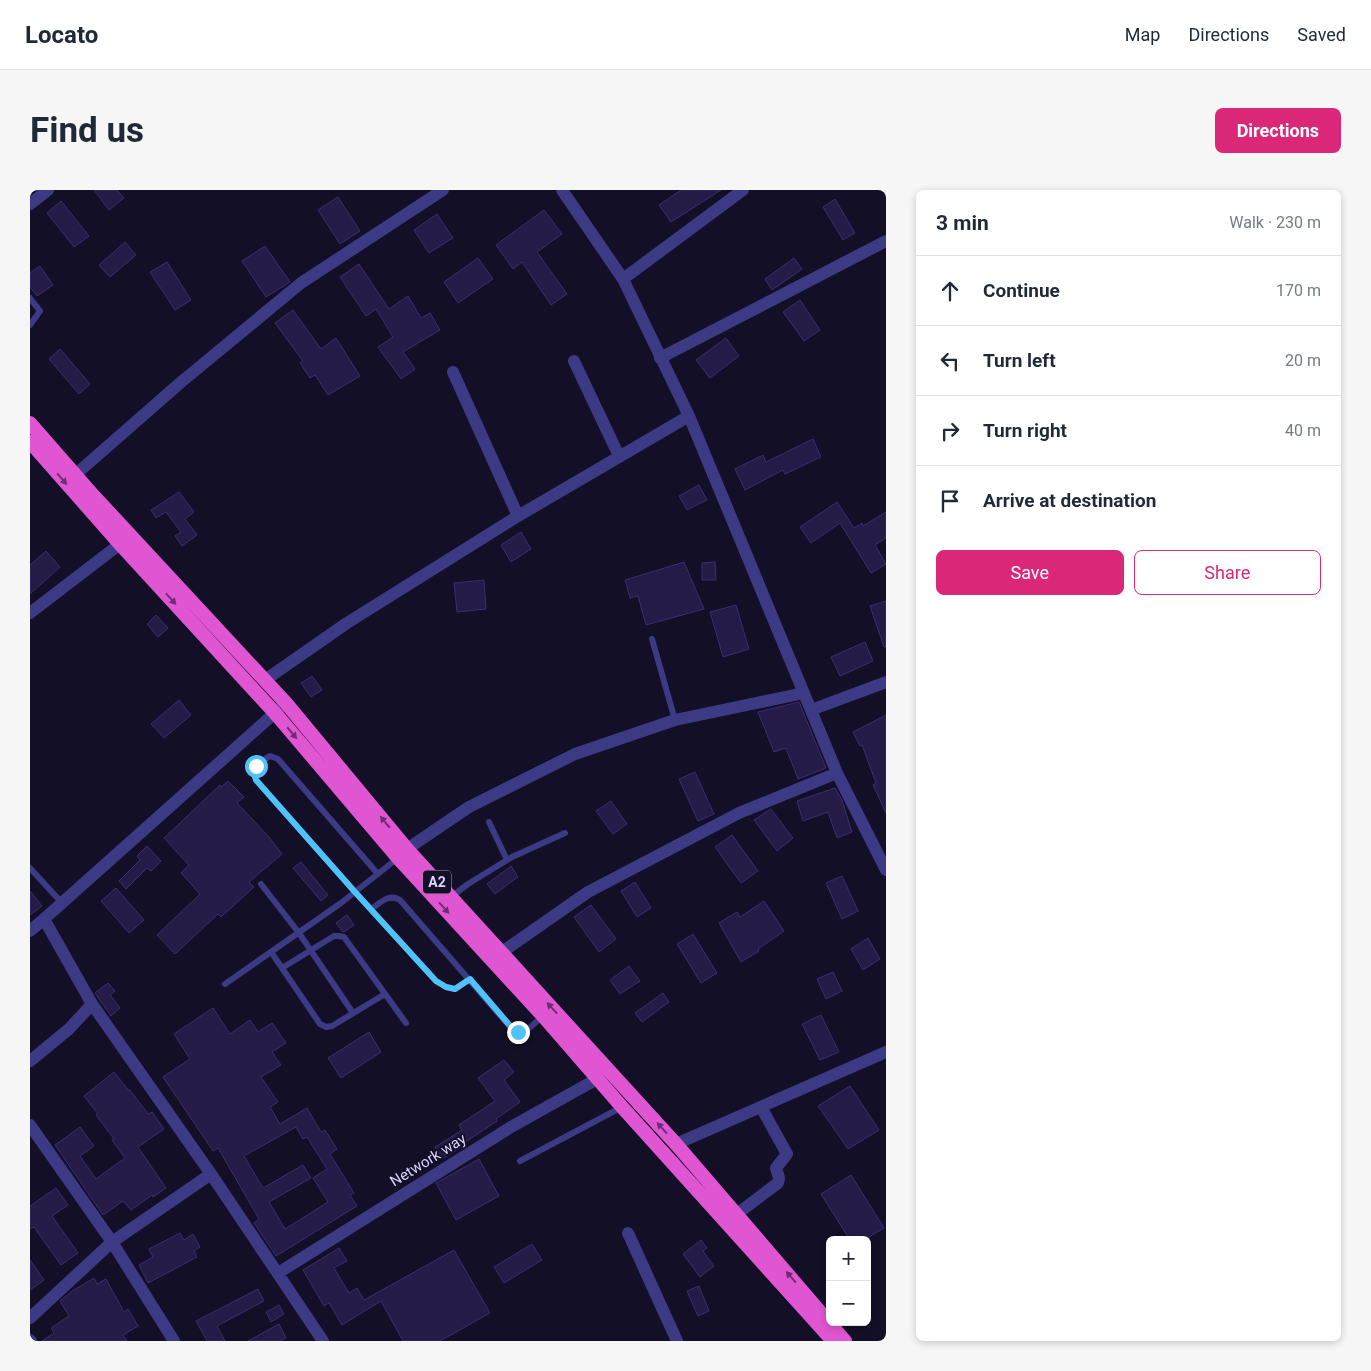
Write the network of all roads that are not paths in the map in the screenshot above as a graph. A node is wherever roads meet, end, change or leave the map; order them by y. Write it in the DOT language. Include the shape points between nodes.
graph roads {
  1 [pos="48,190"];
  2 [pos="443,190"];
  3 [pos="562,190"];
  4 [pos="743,190"];
  5 [pos="30,204"];
  6 [pos="886,241"];
  7 [pos="623,279"];
  8 [pos="30,298"];
  9 [pos="30,325"];
  10 [pos="660,358"];
  11 [pos="574,361"];
  12 [pos="453,372"];
  13 [pos="689,416"];
  14 [pos="30,423"];
  15 [pos="30,442"];
  16 [pos="620,456"];
  17 [pos="75,475"];
  18 [pos="518,516"];
  19 [pos="120,544"];
  20 [pos="30,613"];
  21 [pos="652,639"];
  22 [pos="265,680"];
  23 [pos="886,682"];
  24 [pos="804,693"];
  25 [pos="286,703"];
  26 [pos="811,710"];
  27 [pos="275,713"];
  28 [pos="675,720"];
  29 [pos="837,773"];
  30 [pos="489,822"];
  31 [pos="565,833"];
  32 [pos="403,853"];
  33 [pos="507,860"];
  34 [pos="30,868"];
  35 [pos="886,870"];
  36 [pos="378,874"];
  37 [pos="261,884"];
  38 [pos="355,892"];
  39 [pos="450,897"];
  40 [pos="62,903"];
  41 [pos="370,909"];
  42 [pos="44,919"];
  43 [pos="30,931"];
  44 [pos="299,933"];
  45 [pos="311,950"];
  46 [pos="271,952"];
  47 [pos="502,952"];
  48 [pos="282,968"];
  49 [pos="470,979"];
  50 [pos="225,984"];
  51 [pos="385,994"];
  52 [pos="92,1004"];
  53 [pos="354,1013"];
  54 [pos="543,1016"];
  55 [pos="406,1023"];
  56 [pos="886,1052"];
  57 [pos="30,1061"];
  58 [pos="597,1079"];
  59 [pos="622,1107"];
  60 [pos="761,1107"];
  61 [pos="30,1125"];
  62 [pos="676,1144"];
  63 [pos="520,1161"];
  64 [pos="211,1174"];
  65 [pos="737,1214"];
  66 [pos="628,1233"];
  67 [pos="112,1242"];
  68 [pos="278,1273"];
  69 [pos="30,1318"];
  70 [pos="174,1341"];
  71 [pos="323,1341"];
  72 [pos="676,1341"];
  73 [pos="833,1341"];
  74 [pos="845,1341"];
  1 -- 5 [label="street"];
  2 -- 17 [label="street" via="300,283"];
  3 -- 7 [label="street"];
  4 -- 7 [label="street"];
  6 -- 10 [label="street"];
  7 -- 10 [label="street"];
  8 -- 9 [label="lane" via="40,311"];
  10 -- 13 [label="street"];
  11 -- 16 [label="street"];
  12 -- 18 [label="street"];
  13 -- 16 [label="street"];
  13 -- 24 [label="street"];
  14 -- 17 [label="highway, A2"];
  15 -- 19 [label="highway, A2, one-way"];
  16 -- 18 [label="street"];
  17 -- 22 [label="highway, A2"];
  18 -- 22 [label="street" via="347,623"];
  19 -- 20 [label="street"];
  19 -- 27 [label="highway, A2, one-way"];
  21 -- 28 [label="lane"];
  22 -- 25 [label="highway, A2"];
  23 -- 26 [label="street"];
  24 -- 26 [label="street"];
  24 -- 28 [label="street"];
  25 -- 27 [label="street"];
  32 -- 25 [label="highway, A2, one-way"];
  26 -- 29 [label="street"];
  27 -- 32 [label="highway, A2, one-way"];
  27 -- 40 [label="street"];
  28 -- 32 [label="street" via="575,754 469,807"];
  29 -- 35 [label="street"];
  29 -- 47 [label="street" via="739,812 597,888"];
  30 -- 33 [label="lane"];
  31 -- 33 [label="lane"];
  32 -- 36 [label="lane"];
  32 -- 39 [label="highway, A2"];
  32 -- 54 [label="highway, A2, one-way"];
  33 -- 39 [label="lane"];
  34 -- 40 [label="lane"];
  36 -- 38 [label="lane"];
  36 -- 38 [label="lane" via="278,759 270,756 263,760 256,766 256,780"];
  37 -- 44 [label="lane"];
  38 -- 41 [label="lane"];
  38 -- 44 [label="lane"];
  39 -- 47 [label="highway, A2"];
  40 -- 42 [label="street"];
  41 -- 49 [label="lane" via="436,981 455,989"];
  41 -- 49 [label="lane" via="389,897 400,900"];
  42 -- 43 [label="street"];
  42 -- 52 [label="street"];
  44 -- 45 [label="lane"];
  44 -- 46 [label="lane"];
  45 -- 48 [label="lane"];
  45 -- 51 [label="lane" via="334,936 344,937"];
  45 -- 53 [label="lane"];
  46 -- 48 [label="lane"];
  46 -- 50 [label="lane"];
  62 -- 47 [label="highway, A2, one-way"];
  48 -- 53 [label="lane" via="320,1024 332,1026"];
  49 -- 54 [label="lane" via="518,1032 527,1030"];
  51 -- 53 [label="lane"];
  51 -- 55 [label="lane"];
  52 -- 57 [label="street" via="69,1029"];
  52 -- 64 [label="street"];
  54 -- 58 [label="highway, A2"];
  56 -- 60 [label="street"];
  58 -- 59 [label="highway, A2"];
  58 -- 68 [label="street, Network way" via="511,1127"];
  59 -- 63 [label="lane"];
  59 -- 73 [label="highway, A2"];
  60 -- 62 [label="street"];
  60 -- 65 [label="street" via="787,1154 776,1168 778,1184"];
  61 -- 67 [label="street"];
  62 -- 65 [label="highway, A2"];
  64 -- 67 [label="street"];
  64 -- 68 [label="street"];
  74 -- 65 [label="highway, A2, one-way"];
  66 -- 72 [label="street"];
  67 -- 69 [label="street"];
  67 -- 70 [label="street"];
  68 -- 71 [label="street"];
}
